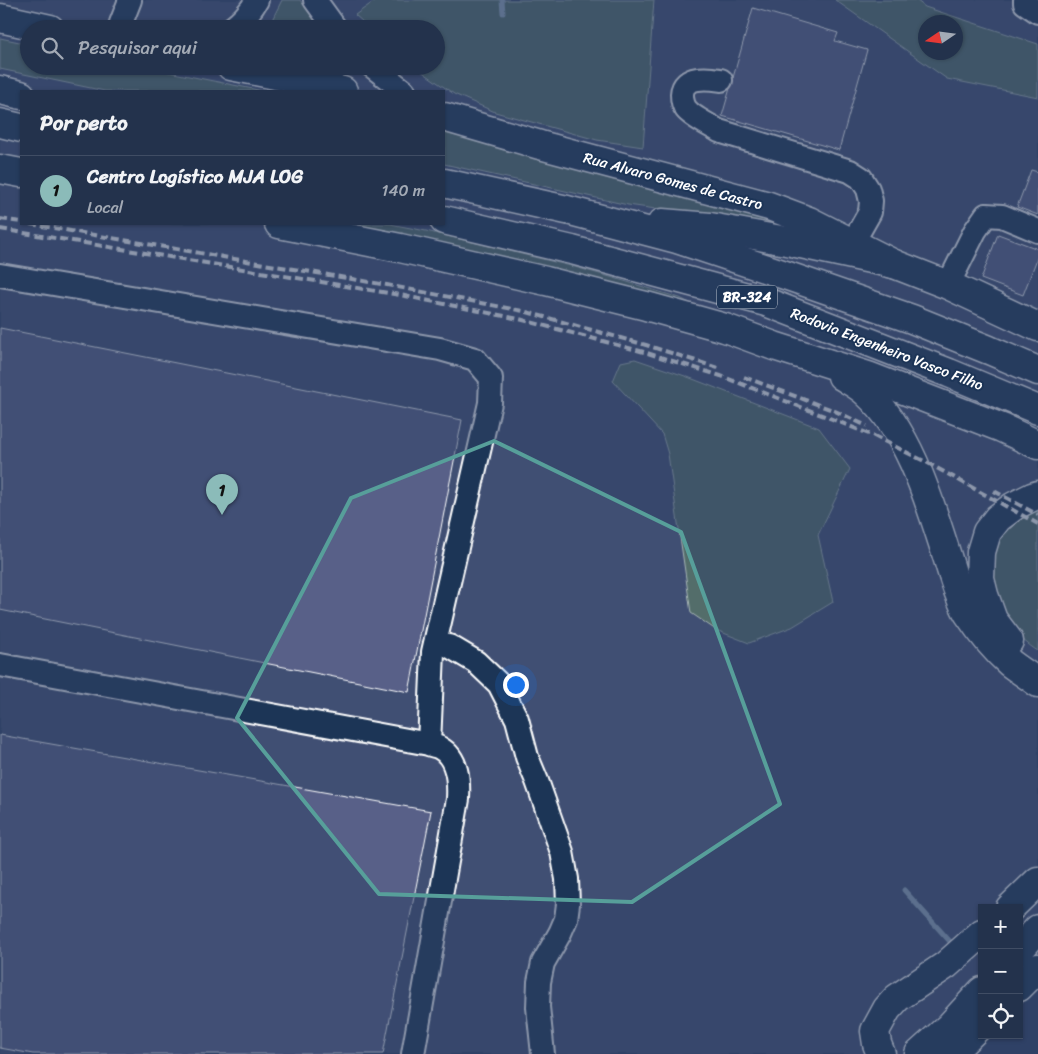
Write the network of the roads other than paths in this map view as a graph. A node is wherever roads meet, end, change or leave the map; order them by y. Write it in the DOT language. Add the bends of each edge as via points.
graph roads {
  1 [pos="130,0"];
  2 [pos="257,0"];
  3 [pos="315,0"];
  4 [pos="1025,0"];
  5 [pos="1038,12"];
  6 [pos="0,18"];
  7 [pos="121,20"];
  8 [pos="242,20"];
  9 [pos="329,20"];
  10 [pos="20,22"];
  11 [pos="275,75"];
  12 [pos="384,75"];
  13 [pos="721,80"];
  14 [pos="0,90"];
  15 [pos="339,90"];
  16 [pos="403,90"];
  17 [pos="20,95"];
  18 [pos="445,117"];
  19 [pos="0,124"];
  20 [pos="20,128"];
  21 [pos="0,169"];
  22 [pos="20,173"];
  23 [pos="445,183"];
  24 [pos="567,210"];
  25 [pos="445,220"];
  26 [pos="284,225"];
  27 [pos="1038,231"];
  28 [pos="853,242"];
  29 [pos="894,264"];
  30 [pos="0,276"];
  31 [pos="948,285"];
  32 [pos="1038,327"];
  33 [pos="774,346"];
  34 [pos="1038,371"];
  35 [pos="1038,410"];
  36 [pos="1038,445"];
  37 [pos="1038,495"];
  38 [pos="449,646"];
  39 [pos="1038,663"];
  40 [pos="0,665"];
  41 [pos="1038,683"];
  42 [pos="429,744"];
  43 [pos="1038,881"];
  44 [pos="1014,904"];
  45 [pos="1038,929"];
  46 [pos="978,937"];
  47 [pos="1020,949"];
  48 [pos="1038,968"];
  49 [pos="1023,983"];
  50 [pos="979,994"];
  51 [pos="978,1027"];
  52 [pos="542,1052"];
  53 [pos="413,1054"];
  54 [pos="882,1054"];
  55 [pos="919,1054"];
  56 [pos="950,1054"];
  1 -- 7 [label="street"];
  2 -- 8 [label="street"];
  3 -- 9 [label="street"];
  4 -- 5 [label="street"];
  6 -- 10 [label="main road"];
  11 -- 15 [label="main road"];
  12 -- 16 [label="street"];
  13 -- 28 [label="street" via="704,78 686,84 682,92 686,110 719,131 850,171 861,178 868,189 870,212"];
  14 -- 17 [label="main road"];
  18 -- 28 [label="main road, Rua Alvaro Gomes de Castro" via="769,206"];
  19 -- 20 [label="main road"];
  21 -- 22 [label="main road"];
  23 -- 24 [label="main road, BR-324"];
  24 -- 29 [label="main road" via="710,227"];
  24 -- 34 [label="main road, BR-324" via="676,239 785,275 912,319"];
  25 -- 35 [label="main road, Rodovia Engenheiro Vasco Filho / BR-324" via="572,250 766,302"];
  26 -- 33 [label="main road" via="400,248 628,301 725,328"];
  27 -- 31 [label="street" via="1002,216 986,215"];
  28 -- 29 [label="main road, Rua Alvaro Gomes de Castro"];
  29 -- 31 [label="main road"];
  30 -- 42 [label="street" via="440,348 475,359 491,378 490,404 433,652"];
  31 -- 32 [label="main road"];
  33 -- 36 [label="main road" via="868,376"];
  33 -- 41 [label="main road" via="844,377 879,405 916,468 968,612 987,640"];
  37 -- 39 [label="main road" via="1014,506 987,532 981,552 980,579 993,620 1010,642"];
  38 -- 52 [label="street" via="476,662 499,684 517,719 562,852 568,904 566,919 543,963 539,982"];
  40 -- 42 [label="street"];
  42 -- 53 [label="street" via="450,756 456,769 458,799"];
  43 -- 44 [label="main road"];
  45 -- 47 [label="main road"];
  46 -- 54 [label="main road" via="887,1009 875,1031"];
  48 -- 49 [label="main road"];
  50 -- 55 [label="main road"];
  51 -- 56 [label="main road"];
}
